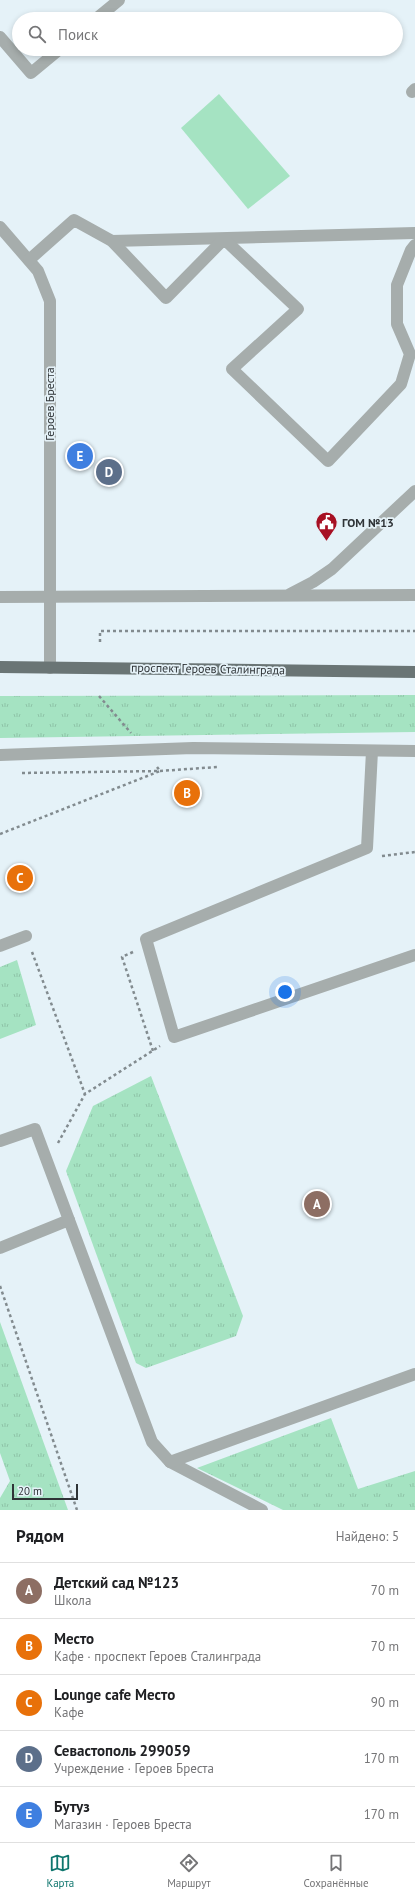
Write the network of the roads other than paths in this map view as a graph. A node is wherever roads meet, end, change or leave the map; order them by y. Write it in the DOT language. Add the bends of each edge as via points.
graph roads {
  1 [pos="119,0"];
  2 [pos="104,12"];
  3 [pos="0,37"];
  4 [pos="12,51"];
  5 [pos="16,56"];
  6 [pos="52,56"];
  7 [pos="0,227"];
  8 [pos="415,233"];
  9 [pos="224,239"];
  10 [pos="112,241"];
  11 [pos="415,245"];
  12 [pos="29,260"];
  13 [pos="415,491"];
  14 [pos="288,595"];
  15 [pos="415,595"];
  16 [pos="0,597"];
  17 [pos="50,597"];
  18 [pos="0,667"];
  19 [pos="50,668"];
  20 [pos="415,672"];
  21 [pos="372,751"];
  22 [pos="415,751"];
  23 [pos="0,755"];
  24 [pos="26,936"];
  25 [pos="0,946"];
  26 [pos="415,954"];
  27 [pos="0,1141"];
  28 [pos="69,1220"];
  29 [pos="0,1248"];
  30 [pos="415,1374"];
  31 [pos="170,1462"];
  32 [pos="262,1510"];
  1 -- 2 [label="street"];
  3 -- 4 [label="street"];
  5 -- 6 [label="street" via="31,73"];
  7 -- 12 [label="street, Героев Бреста"];
  8 -- 9 [label="street"];
  9 -- 10 [label="street"];
  9 -- 10 [label="street" via="166,298"];
  9 -- 11 [label="street" via="298,309 232,369 328,461 401,384 410,354 397,324 397,285"];
  10 -- 12 [label="street" via="74,220"];
  12 -- 17 [label="street, Героев Бреста" via="38,270 50,301"];
  13 -- 14 [label="street" via="332,569"];
  14 -- 15 [label="street"];
  14 -- 17 [label="street"];
  16 -- 17 [label="street"];
  17 -- 19 [label="street, Героев Бреста"];
  18 -- 19 [label="main road, проспект Героев Сталинграда"];
  19 -- 20 [label="main road, проспект Героев Сталинграда"];
  21 -- 22 [label="street"];
  21 -- 23 [label="street" via="193,748"];
  21 -- 26 [label="street" via="367,848 146,939 174,1037"];
  24 -- 25 [label="street"];
  27 -- 28 [label="street" via="35,1129"];
  28 -- 29 [label="street"];
  28 -- 31 [label="street" via="152,1442"];
  30 -- 31 [label="street"];
  31 -- 32 [label="street"];
}
